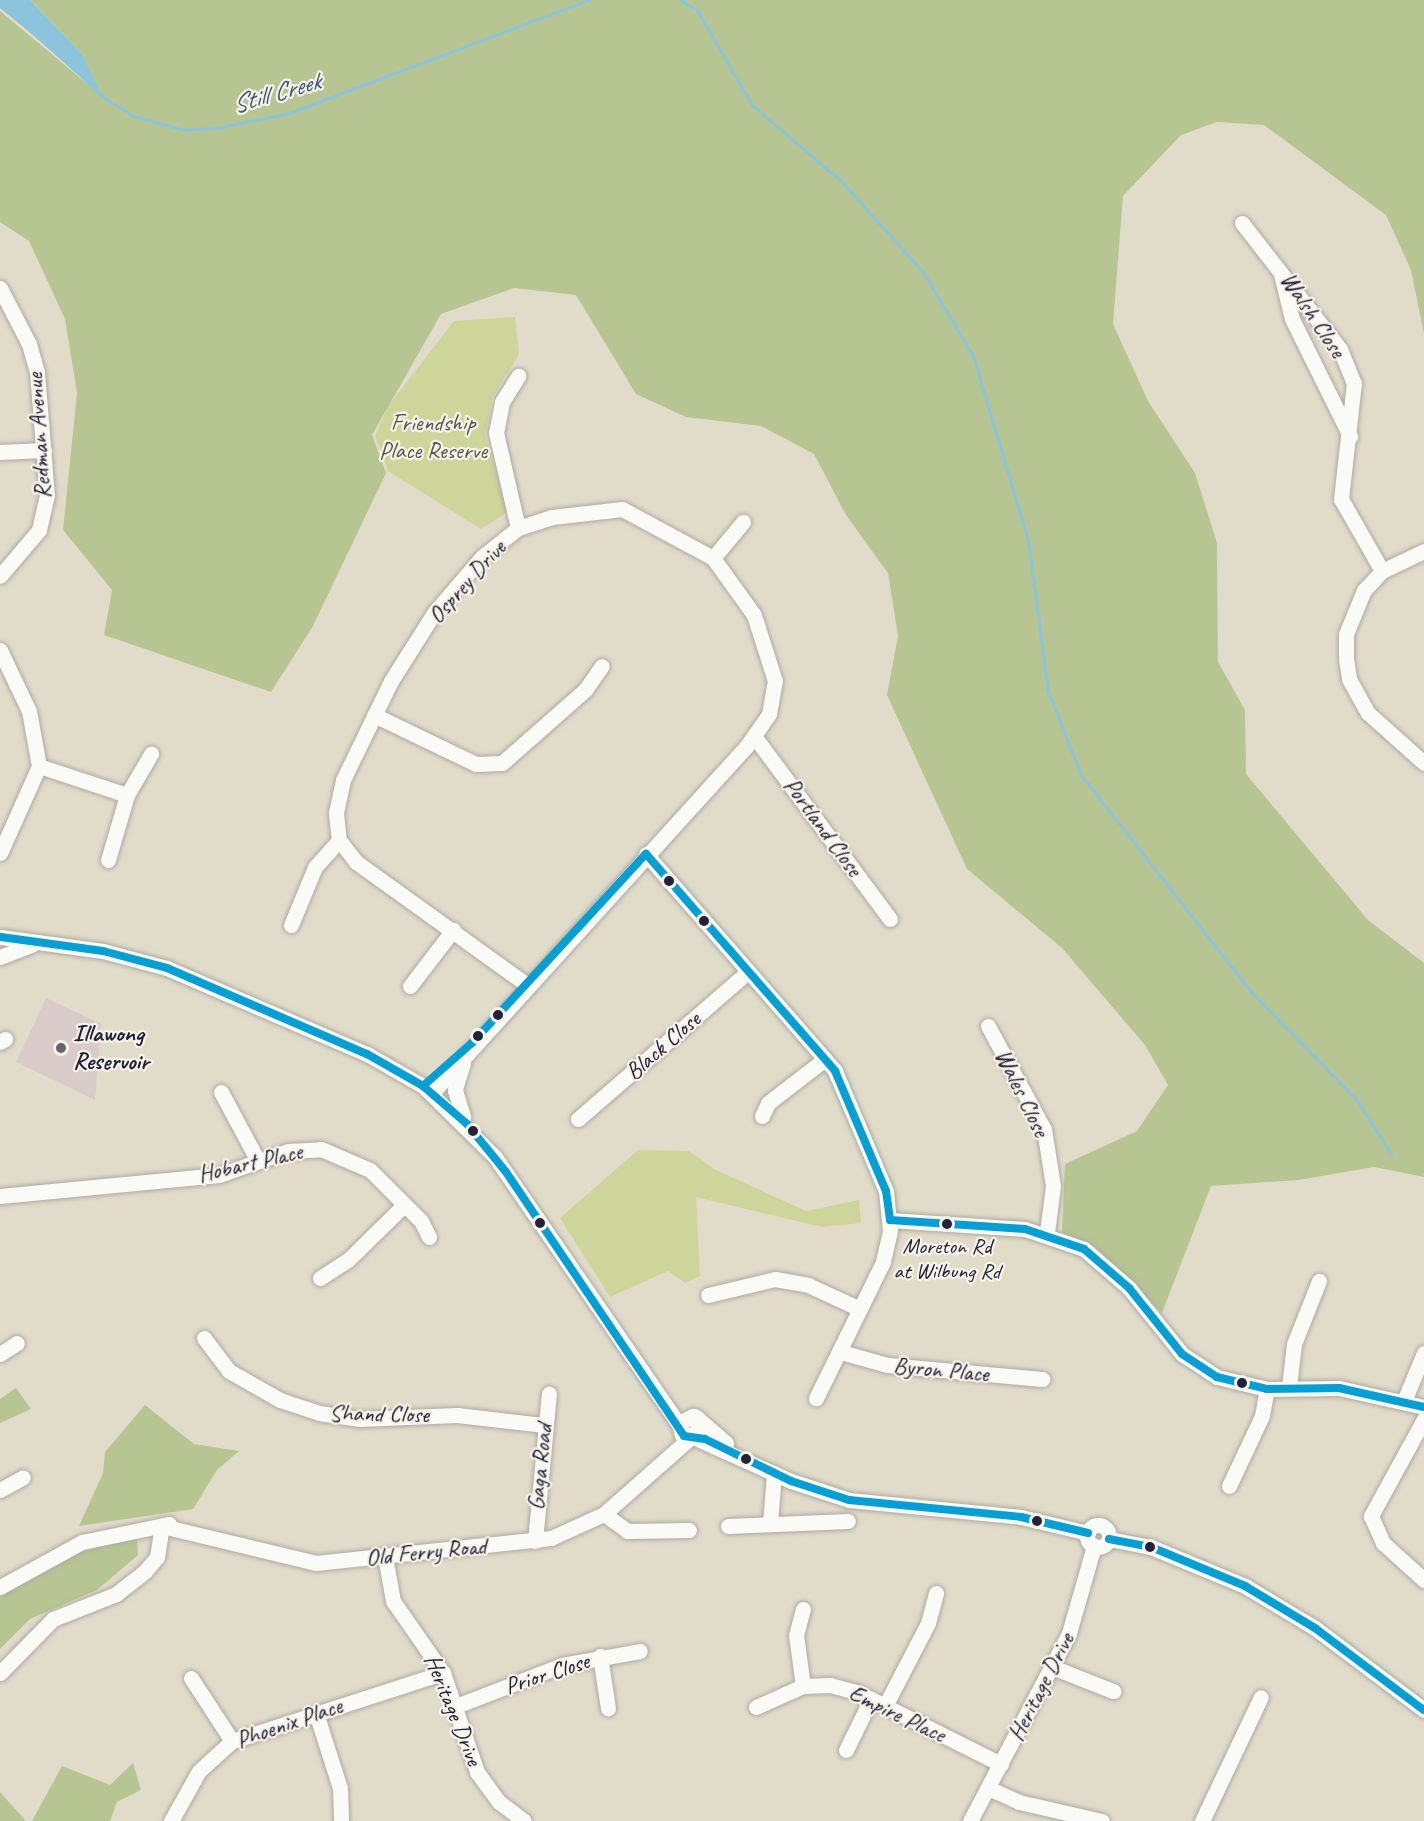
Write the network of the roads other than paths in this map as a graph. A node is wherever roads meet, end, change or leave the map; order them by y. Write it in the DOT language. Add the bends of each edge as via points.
graph roads {
  1 [pos="1242,224"];
  2 [pos="1279,265"];
  3 [pos="0,288"];
  4 [pos="518,376"];
  5 [pos="1350,436"];
  6 [pos="44,450"];
  7 [pos="0,452"];
  8 [pos="743,522"];
  9 [pos="518,528"];
  10 [pos="1424,551"];
  11 [pos="713,558"];
  12 [pos="1382,571"];
  13 [pos="0,576"];
  14 [pos="2,657"];
  15 [pos="602,666"];
  16 [pos="374,715"];
  17 [pos="754,736"];
  18 [pos="151,754"];
  19 [pos="1424,763"];
  20 [pos="39,766"];
  21 [pos="127,795"];
  22 [pos="339,840"];
  23 [pos="0,853"];
  24 [pos="646,854"];
  25 [pos="108,860"];
  26 [pos="890,919"];
  27 [pos="291,924"];
  28 [pos="453,930"];
  29 [pos="0,937"];
  30 [pos="38,944"];
  31 [pos="1,956"];
  32 [pos="748,972"];
  33 [pos="527,985"];
  34 [pos="410,986"];
  35 [pos="988,1026"];
  36 [pos="469,1050"];
  37 [pos="825,1059"];
  38 [pos="428,1089"];
  39 [pos="221,1092"];
  40 [pos="762,1116"];
  41 [pos="578,1119"];
  42 [pos="466,1123"];
  43 [pos="258,1161"];
  44 [pos="0,1196"];
  45 [pos="404,1205"];
  46 [pos="890,1220"];
  47 [pos="1047,1233"];
  48 [pos="429,1238"];
  49 [pos="320,1278"];
  50 [pos="1319,1281"];
  51 [pos="708,1295"];
  52 [pos="860,1309"];
  53 [pos="204,1338"];
  54 [pos="17,1343"];
  55 [pos="841,1352"];
  56 [pos="1424,1353"];
  57 [pos="0,1354"];
  58 [pos="1042,1379"];
  59 [pos="652,1385"];
  60 [pos="1289,1387"];
  61 [pos="1267,1389"];
  62 [pos="549,1394"];
  63 [pos="816,1398"];
  64 [pos="1404,1401"];
  65 [pos="1424,1407"];
  66 [pos="697,1418"];
  67 [pos="1424,1419"];
  68 [pos="544,1425"];
  69 [pos="679,1426"];
  70 [pos="692,1437"];
  71 [pos="744,1458"];
  72 [pos="653,1466"];
  73 [pos="774,1473"];
  74 [pos="23,1478"];
  75 [pos="1229,1486"];
  76 [pos="0,1490"];
  77 [pos="604,1514"];
  78 [pos="848,1521"];
  79 [pos="770,1523"];
  80 [pos="162,1526"];
  81 [pos="728,1526"];
  82 [pos="689,1530"];
  83 [pos="1091,1539"];
  84 [pos="535,1541"];
  85 [pos="385,1556"];
  86 [pos="1424,1580"];
  87 [pos="0,1587"];
  88 [pos="936,1593"];
  89 [pos="803,1609"];
  90 [pos="640,1651"];
  91 [pos="600,1656"];
  92 [pos="1052,1667"];
  93 [pos="0,1673"];
  94 [pos="443,1673"];
  95 [pos="191,1678"];
  96 [pos="803,1686"];
  97 [pos="1113,1690"];
  98 [pos="1261,1697"];
  99 [pos="878,1702"];
  100 [pos="456,1706"];
  101 [pos="756,1707"];
  102 [pos="608,1708"];
  103 [pos="1424,1710"];
  104 [pos="316,1713"];
  105 [pos="232,1742"];
  106 [pos="846,1750"];
  107 [pos="1001,1764"];
  108 [pos="988,1788"];
  109 [pos="503,1815"];
  110 [pos="171,1821"];
  111 [pos="342,1821"];
  112 [pos="524,1821"];
  113 [pos="970,1821"];
  114 [pos="1102,1821"];
  115 [pos="1202,1821"];
  1 -- 2 [label="street, Walsh Close"];
  2 -- 5 [label="street, Walsh Close" via="1292,319"];
  2 -- 5 [label="street, Walsh Close" via="1340,349 1354,383"];
  3 -- 6 [label="street, Redman Avenue" via="29,344 42,397"];
  4 -- 9 [label="street" via="502,402 496,433"];
  5 -- 12 [label="street, Walsh Close" via="1341,499"];
  6 -- 7 [label="street"];
  6 -- 13 [label="street, Redman Avenue" via="46,495 39,530"];
  8 -- 11 [label="street"];
  9 -- 11 [label="street, Osprey Drive" via="552,517 622,509"];
  9 -- 16 [label="street, Osprey Drive" via="482,557 434,613"];
  10 -- 12 [label="street"];
  11 -- 17 [label="street, Osprey Drive" via="754,615 768,647 775,681 769,714"];
  12 -- 19 [label="street" via="1352,614 1346,634 1349,679 1368,713"];
  14 -- 20 [label="street" via="29,711"];
  15 -- 16 [label="street" via="585,690 502,764 476,764"];
  16 -- 22 [label="street, Osprey Drive" via="343,780 336,813"];
  17 -- 24 [label="street, Osprey Drive"];
  17 -- 26 [label="street, Portland Close"];
  18 -- 21 [label="street"];
  20 -- 21 [label="street"];
  20 -- 23 [label="street"];
  21 -- 25 [label="street"];
  22 -- 27 [label="street" via="315,867"];
  22 -- 28 [label="street" via="356,862"];
  24 -- 32 [label="street"];
  24 -- 33 [label="street, Osprey Drive"];
  28 -- 33 [label="street"];
  28 -- 34 [label="street"];
  29 -- 30 [label="street"];
  29 -- 31 [label="street"];
  30 -- 31 [label="street"];
  30 -- 38 [label="street" via="112,953 175,971 367,1054"];
  32 -- 37 [label="street"];
  32 -- 41 [label="street, Black Close"];
  33 -- 36 [label="street, Osprey Drive"];
  35 -- 47 [label="street, Wales Close" via="1044,1129 1053,1186"];
  36 -- 38 [label="street, Osprey Drive"];
  36 -- 42 [label="street" via="455,1090"];
  37 -- 40 [label="street" via="768,1103"];
  37 -- 46 [label="street" via="850,1099 886,1191"];
  38 -- 42 [label="street"];
  39 -- 43 [label="street"];
  42 -- 59 [label="street" via="516,1185"];
  43 -- 44 [label="street, Hobart Place" via="219,1175"];
  43 -- 45 [label="street, Hobart Place" via="298,1149 330,1150 363,1164"];
  45 -- 48 [label="street, Hobart Place"];
  45 -- 49 [label="street" via="348,1260"];
  46 -- 47 [label="street"];
  46 -- 52 [label="street" via="883,1262"];
  47 -- 61 [label="street" via="1106,1265 1174,1346 1202,1369"];
  50 -- 60 [label="street" via="1294,1344"];
  51 -- 52 [label="street" via="775,1279 808,1285"];
  52 -- 55 [label="street"];
  53 -- 68 [label="street, Shand Close" via="229,1371 280,1400 319,1413 359,1419 457,1415"];
  54 -- 57 [label="street"];
  55 -- 58 [label="street, Byron Place" via="886,1365"];
  55 -- 63 [label="street"];
  56 -- 64 [label="street"];
  59 -- 66 [label="street"];
  59 -- 69 [label="street"];
  60 -- 61 [label="street"];
  60 -- 64 [label="street" via="1323,1386"];
  61 -- 75 [label="street" via="1262,1416"];
  62 -- 68 [label="street, Gaga Road"];
  64 -- 65 [label="street"];
  66 -- 69 [label="street" via="684,1417"];
  66 -- 70 [label="street" via="700,1431"];
  66 -- 71 [label="street"];
  67 -- 86 [label="street" via="1371,1516 1383,1543"];
  68 -- 84 [label="street, Gaga Road"];
  69 -- 70 [label="street"];
  69 -- 72 [label="street, Old Ferry Road"];
  70 -- 71 [label="street"];
  70 -- 72 [label="street, Old Ferry Road"];
  71 -- 73 [label="street"];
  72 -- 77 [label="street, Old Ferry Road"];
  73 -- 79 [label="street"];
  73 -- 83 [label="street" via="869,1504 1021,1517"];
  74 -- 76 [label="street"];
  77 -- 82 [label="street" via="627,1531"];
  77 -- 84 [label="street, Old Ferry Road" via="565,1534"];
  78 -- 79 [label="street"];
  79 -- 81 [label="street"];
  80 -- 85 [label="street, Old Ferry Road" via="198,1524 244,1543 316,1563"];
  80 -- 87 [label="street, Old Ferry Road" via="82,1542"];
  80 -- 93 [label="street" via="157,1557 137,1578 116,1594 53,1619"];
  83 -- 92 [label="street, Heritage Drive" via="1074,1619"];
  83 -- 103 [label="street" via="1109,1539 1172,1554 1245,1586 1315,1628"];
  84 -- 85 [label="street, Old Ferry Road"];
  85 -- 94 [label="street, Heritage Drive" via="393,1601"];
  88 -- 99 [label="street" via="928,1623"];
  89 -- 96 [label="street" via="796,1635"];
  90 -- 91 [label="street, Prior Close"];
  91 -- 100 [label="street, Prior Close"];
  91 -- 102 [label="street"];
  92 -- 97 [label="street"];
  92 -- 107 [label="street, Heritage Drive"];
  94 -- 100 [label="street, Heritage Drive"];
  94 -- 104 [label="street, Phoenix Place"];
  95 -- 105 [label="street"];
  96 -- 99 [label="street, Empire Place" via="830,1685"];
  96 -- 101 [label="street, Empire Place"];
  98 -- 115 [label="street"];
  99 -- 106 [label="street"];
  99 -- 107 [label="street, Empire Place"];
  100 -- 109 [label="street, Heritage Drive" via="472,1762"];
  104 -- 105 [label="street, Phoenix Place"];
  104 -- 111 [label="street" via="340,1788"];
  105 -- 110 [label="street, Phoenix Place" via="199,1771"];
  107 -- 108 [label="street, Heritage Drive"];
  108 -- 113 [label="street, Heritage Drive"];
  108 -- 114 [label="street" via="1026,1804"];
  109 -- 112 [label="street, Heritage Drive"];
}
